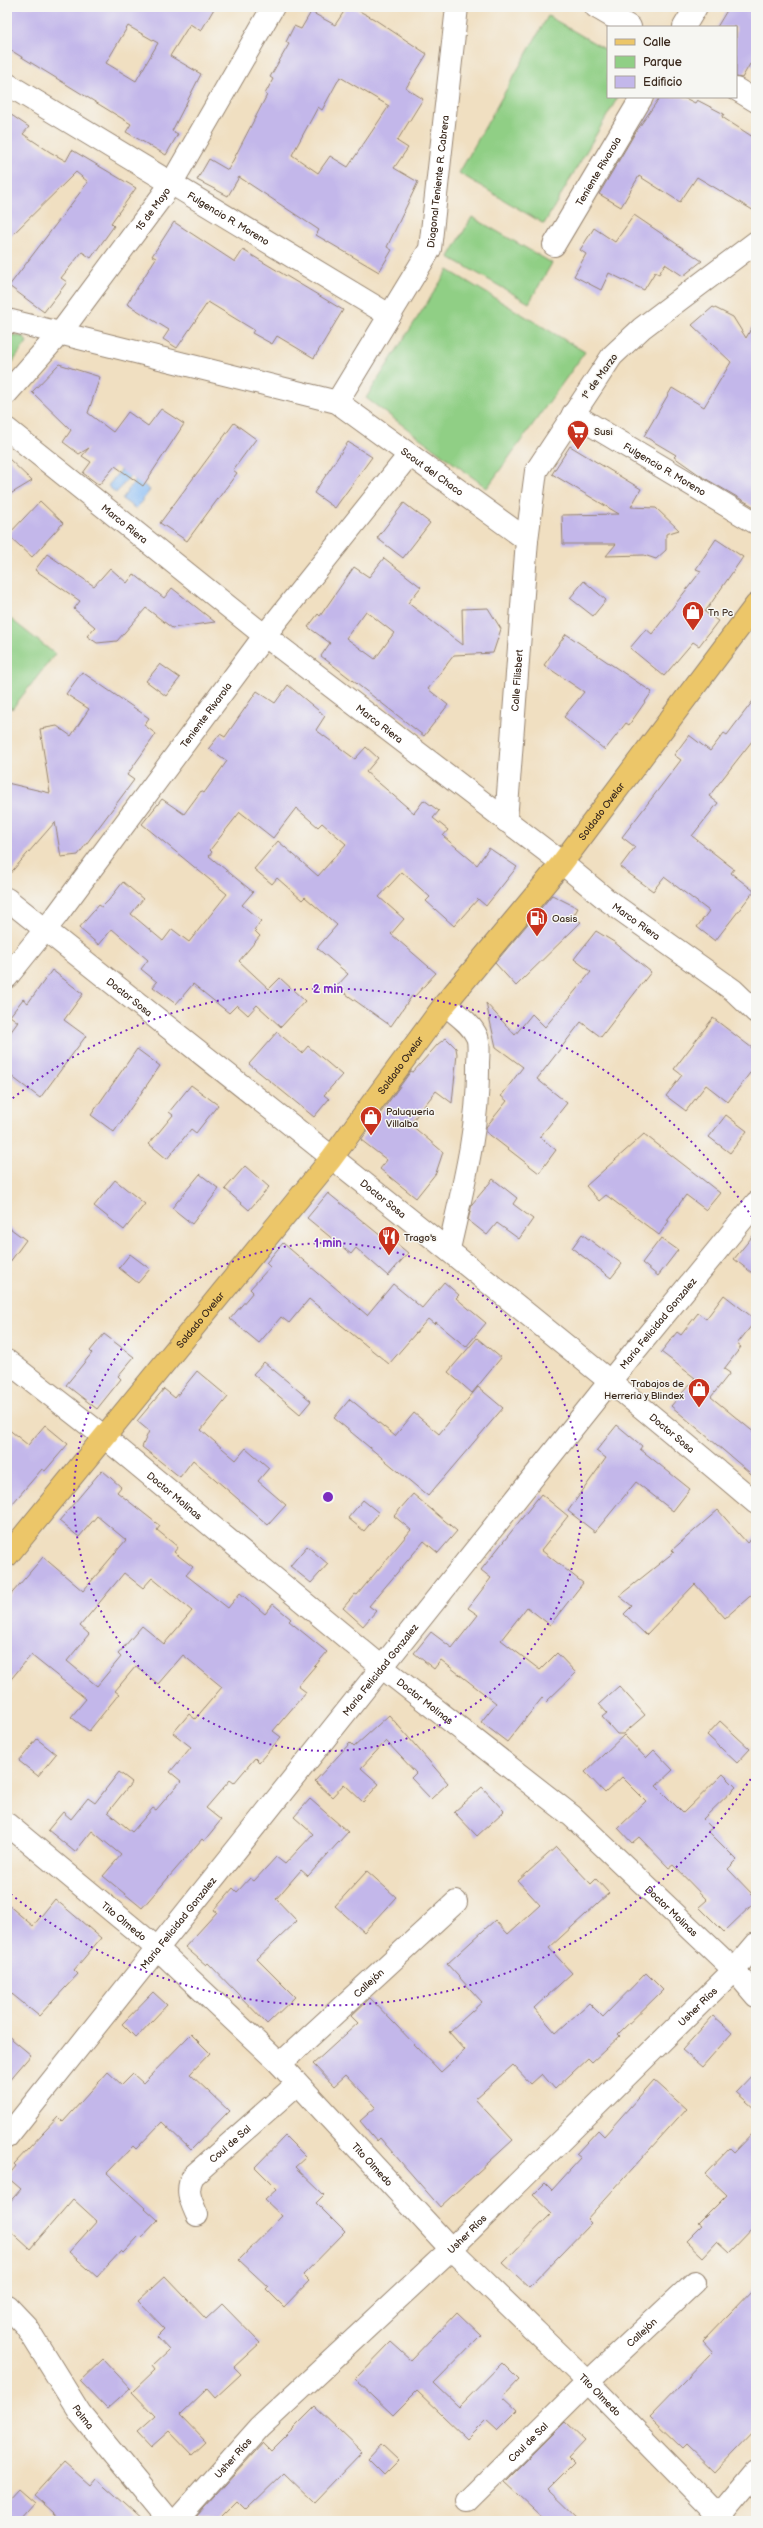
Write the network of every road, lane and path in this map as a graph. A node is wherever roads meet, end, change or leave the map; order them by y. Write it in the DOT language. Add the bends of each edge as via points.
graph roads {
  1 [pos="273,7"];
  2 [pos="457,7"];
  3 [pos="596,7"];
  4 [pos="696,7"];
  5 [pos="628,26"];
  6 [pos="685,26"];
  7 [pos="7,84"];
  8 [pos="737,90"];
  9 [pos="641,98"];
  10 [pos="756,101"];
  11 [pos="171,184"];
  12 [pos="756,242"];
  13 [pos="554,245"];
  14 [pos="389,315"];
  15 [pos="7,320"];
  16 [pos="61,332"];
  17 [pos="7,394"];
  18 [pos="338,402"];
  19 [pos="573,414"];
  20 [pos="7,429"];
  21 [pos="409,455"];
  22 [pos="756,523"];
  23 [pos="527,540"];
  24 [pos="756,605"];
  25 [pos="265,635"];
  26 [pos="506,821"];
  27 [pos="562,863"];
  28 [pos="7,899"];
  29 [pos="45,929"];
  30 [pos="7,978"];
  31 [pos="445,1004"];
  32 [pos="756,1012"];
  33 [pos="331,1159"];
  34 [pos="756,1204"];
  35 [pos="449,1249"];
  36 [pos="7,1361"];
  37 [pos="610,1380"];
  38 [pos="104,1436"];
  39 [pos="756,1503"];
  40 [pos="7,1556"];
  41 [pos="383,1668"];
  42 [pos="7,1824"];
  43 [pos="456,1902"];
  44 [pos="756,1944"];
  45 [pos="158,1949"];
  46 [pos="734,1970"];
  47 [pos="756,1996"];
  48 [pos="280,2064"];
  49 [pos="297,2084"];
  50 [pos="7,2137"];
  51 [pos="196,2215"];
  52 [pos="451,2249"];
  53 [pos="695,2282"];
  54 [pos="7,2306"];
  55 [pos="588,2382"];
  56 [pos="756,2474"];
  57 [pos="468,2501"];
  58 [pos="720,2520"];
  59 [pos="169,2521"];
  60 [pos="176,2521"];
  1 -- 11 [label="street, 15 de Mayo"];
  2 -- 14 [label="street, Diagonal Teniente R. Cabrera" via="430,249"];
  3 -- 5 [label="street"];
  4 -- 6 [label="street"];
  7 -- 11 [label="street, Fulgencio R. Moreno"];
  8 -- 10 [label="street"];
  9 -- 13 [label="street, Teniente Rivarola"];
  11 -- 14 [label="street, Fulgencio R. Moreno"];
  11 -- 16 [label="street, 15 de Mayo"];
  12 -- 19 [label="street, 1º de Marzo" via="642,328 612,356"];
  14 -- 18 [label="street, Diagonal Teniente R. Cabrera"];
  15 -- 16 [label="street"];
  16 -- 17 [label="street, 15 de Mayo"];
  16 -- 18 [label="street"];
  18 -- 21 [label="street, Scout del Chaco"];
  19 -- 22 [label="street, Fulgencio R. Moreno"];
  19 -- 23 [label="street, 1º de Marzo" via="536,472"];
  20 -- 25 [label="street, Marco Riera"];
  21 -- 23 [label="street, Scout del Chaco"];
  21 -- 25 [label="street, Teniente Rivarola"];
  23 -- 26 [label="street, Calle Filisbert"];
  24 -- 27 [label="main road, Soldado Ovelar"];
  25 -- 26 [label="street, Marco Riera"];
  25 -- 29 [label="street, Teniente Rivarola"];
  26 -- 27 [label="street, Marco Riera"];
  27 -- 31 [label="main road, Soldado Ovelar"];
  27 -- 32 [label="street, Marco Riera" via="607,900 733,990"];
  28 -- 29 [label="street, Doctor Sosa"];
  29 -- 30 [label="street, Teniente Rivarola"];
  29 -- 33 [label="street, Doctor Sosa"];
  31 -- 33 [label="main road, Soldado Ovelar"];
  31 -- 35 [label="street" via="471,1027 478,1038 479,1098 472,1149"];
  33 -- 35 [label="street, Doctor Sosa"];
  33 -- 38 [label="main road, Soldado Ovelar"];
  34 -- 37 [label="street, Maria Felicidad Gonzalez"];
  35 -- 37 [label="street, Doctor Sosa"];
  36 -- 38 [label="street, Doctor Molinas"];
  37 -- 39 [label="street, Doctor Sosa"];
  37 -- 41 [label="street, Maria Felicidad Gonzalez"];
  38 -- 40 [label="main road, Soldado Ovelar"];
  38 -- 41 [label="street, Doctor Molinas"];
  41 -- 45 [label="street, Maria Felicidad Gonzalez"];
  41 -- 46 [label="street, Doctor Molinas" via="572,1816"];
  42 -- 45 [label="street, Tito Olmedo"];
  43 -- 48 [label="street, Callejón"];
  44 -- 46 [label="street, Usher Ríos"];
  45 -- 48 [label="street, Tito Olmedo"];
  45 -- 50 [label="street, Maria Felicidad Gonzalez"];
  46 -- 47 [label="street, Doctor Molinas"];
  46 -- 52 [label="street, Usher Ríos"];
  48 -- 49 [label="street, Tito Olmedo"];
  49 -- 51 [label="street, Coul de Sal" via="193,2176 188,2195"];
  49 -- 52 [label="street, Tito Olmedo"];
  52 -- 55 [label="street, Tito Olmedo"];
  52 -- 60 [label="street, Usher Ríos" via="260,2427"];
  53 -- 55 [label="street, Callejón"];
  54 -- 59 [label="street, Palma" via="26,2326 80,2412"];
  55 -- 57 [label="street, Coul de Sal"];
  55 -- 58 [label="street, Tito Olmedo"];
  56 -- 58 [label="street"];
}
